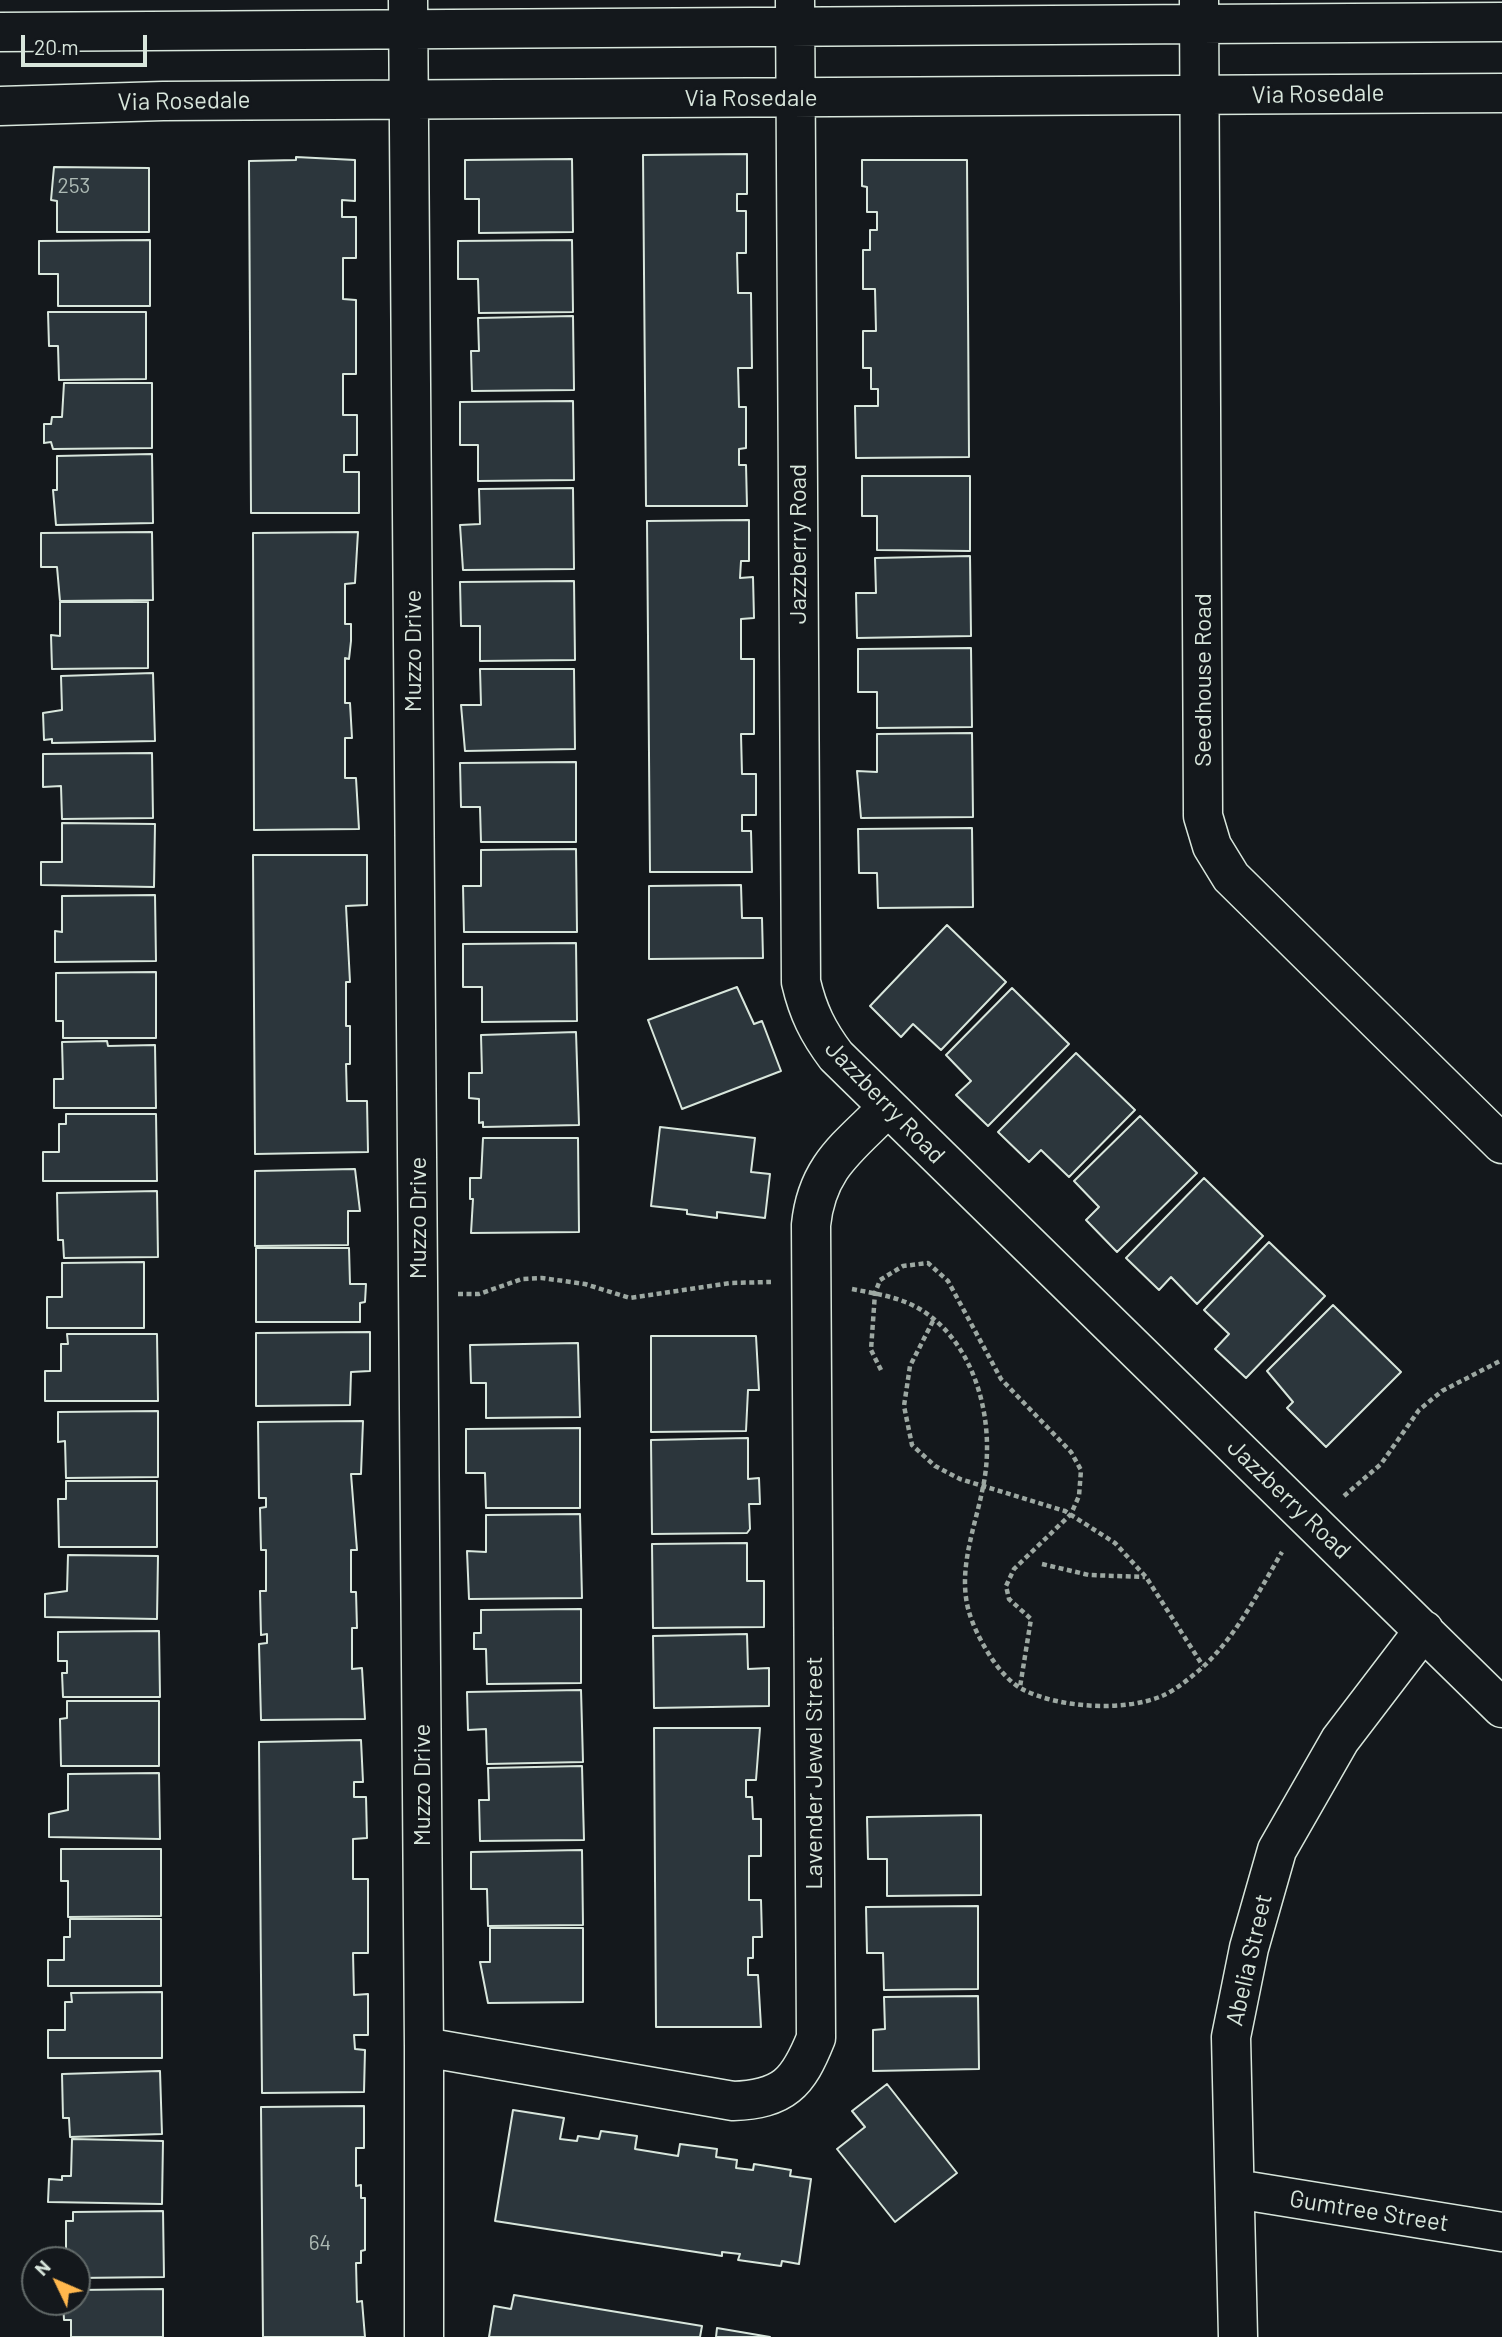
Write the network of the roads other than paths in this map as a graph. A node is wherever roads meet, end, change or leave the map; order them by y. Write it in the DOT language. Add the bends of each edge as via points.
graph roads {
  1 [pos="1199,12"];
  2 [pos="408,14"];
  3 [pos="796,14"];
  4 [pos="1502,22"];
  5 [pos="0,33"];
  6 [pos="1502,93"];
  7 [pos="1200,95"];
  8 [pos="797,99"];
  9 [pos="409,100"];
  10 [pos="0,106"];
  11 [pos="888,1107"];
  12 [pos="1502,1144"];
  13 [pos="1424,1630"];
  14 [pos="1502,1708"];
  15 [pos="424,2047"];
  16 [pos="1236,2189"];
  17 [pos="1502,2232"];
  18 [pos="424,2337"];
  19 [pos="1238,2337"];
  1 -- 3 [label="street"];
  1 -- 4 [label="street"];
  1 -- 7 [label="street, Seedhouse Road"];
  2 -- 3 [label="street"];
  2 -- 5 [label="street" via="161,34"];
  2 -- 9 [label="street, Muzzo Drive"];
  3 -- 8 [label="street, Jazzberry Road"];
  6 -- 7 [label="street, Via Rosedale"];
  7 -- 8 [label="street, Via Rosedale"];
  7 -- 12 [label="street, Seedhouse Road" via="1203,816 1212,846 1231,877"];
  8 -- 9 [label="street, Via Rosedale"];
  8 -- 11 [label="street, Jazzberry Road" via="801,982 817,1031"];
  9 -- 10 [label="street, Via Rosedale"];
  9 -- 15 [label="street, Muzzo Drive"];
  11 -- 13 [label="street, Jazzberry Road"];
  11 -- 15 [label="street, Lavender Jewel Street" via="822,1177 793,1281 816,2038 804,2068 786,2089 758,2100 733,2101"];
  13 -- 14 [label="street, Jazzberry Road"];
  13 -- 16 [label="street, Abelia Street" via="1340,1740 1277,1850 1231,2037"];
  15 -- 18 [label="street, Muzzo Drive"];
  16 -- 17 [label="street, Gumtree Street"];
  16 -- 19 [label="street, Abelia Street"];
}
